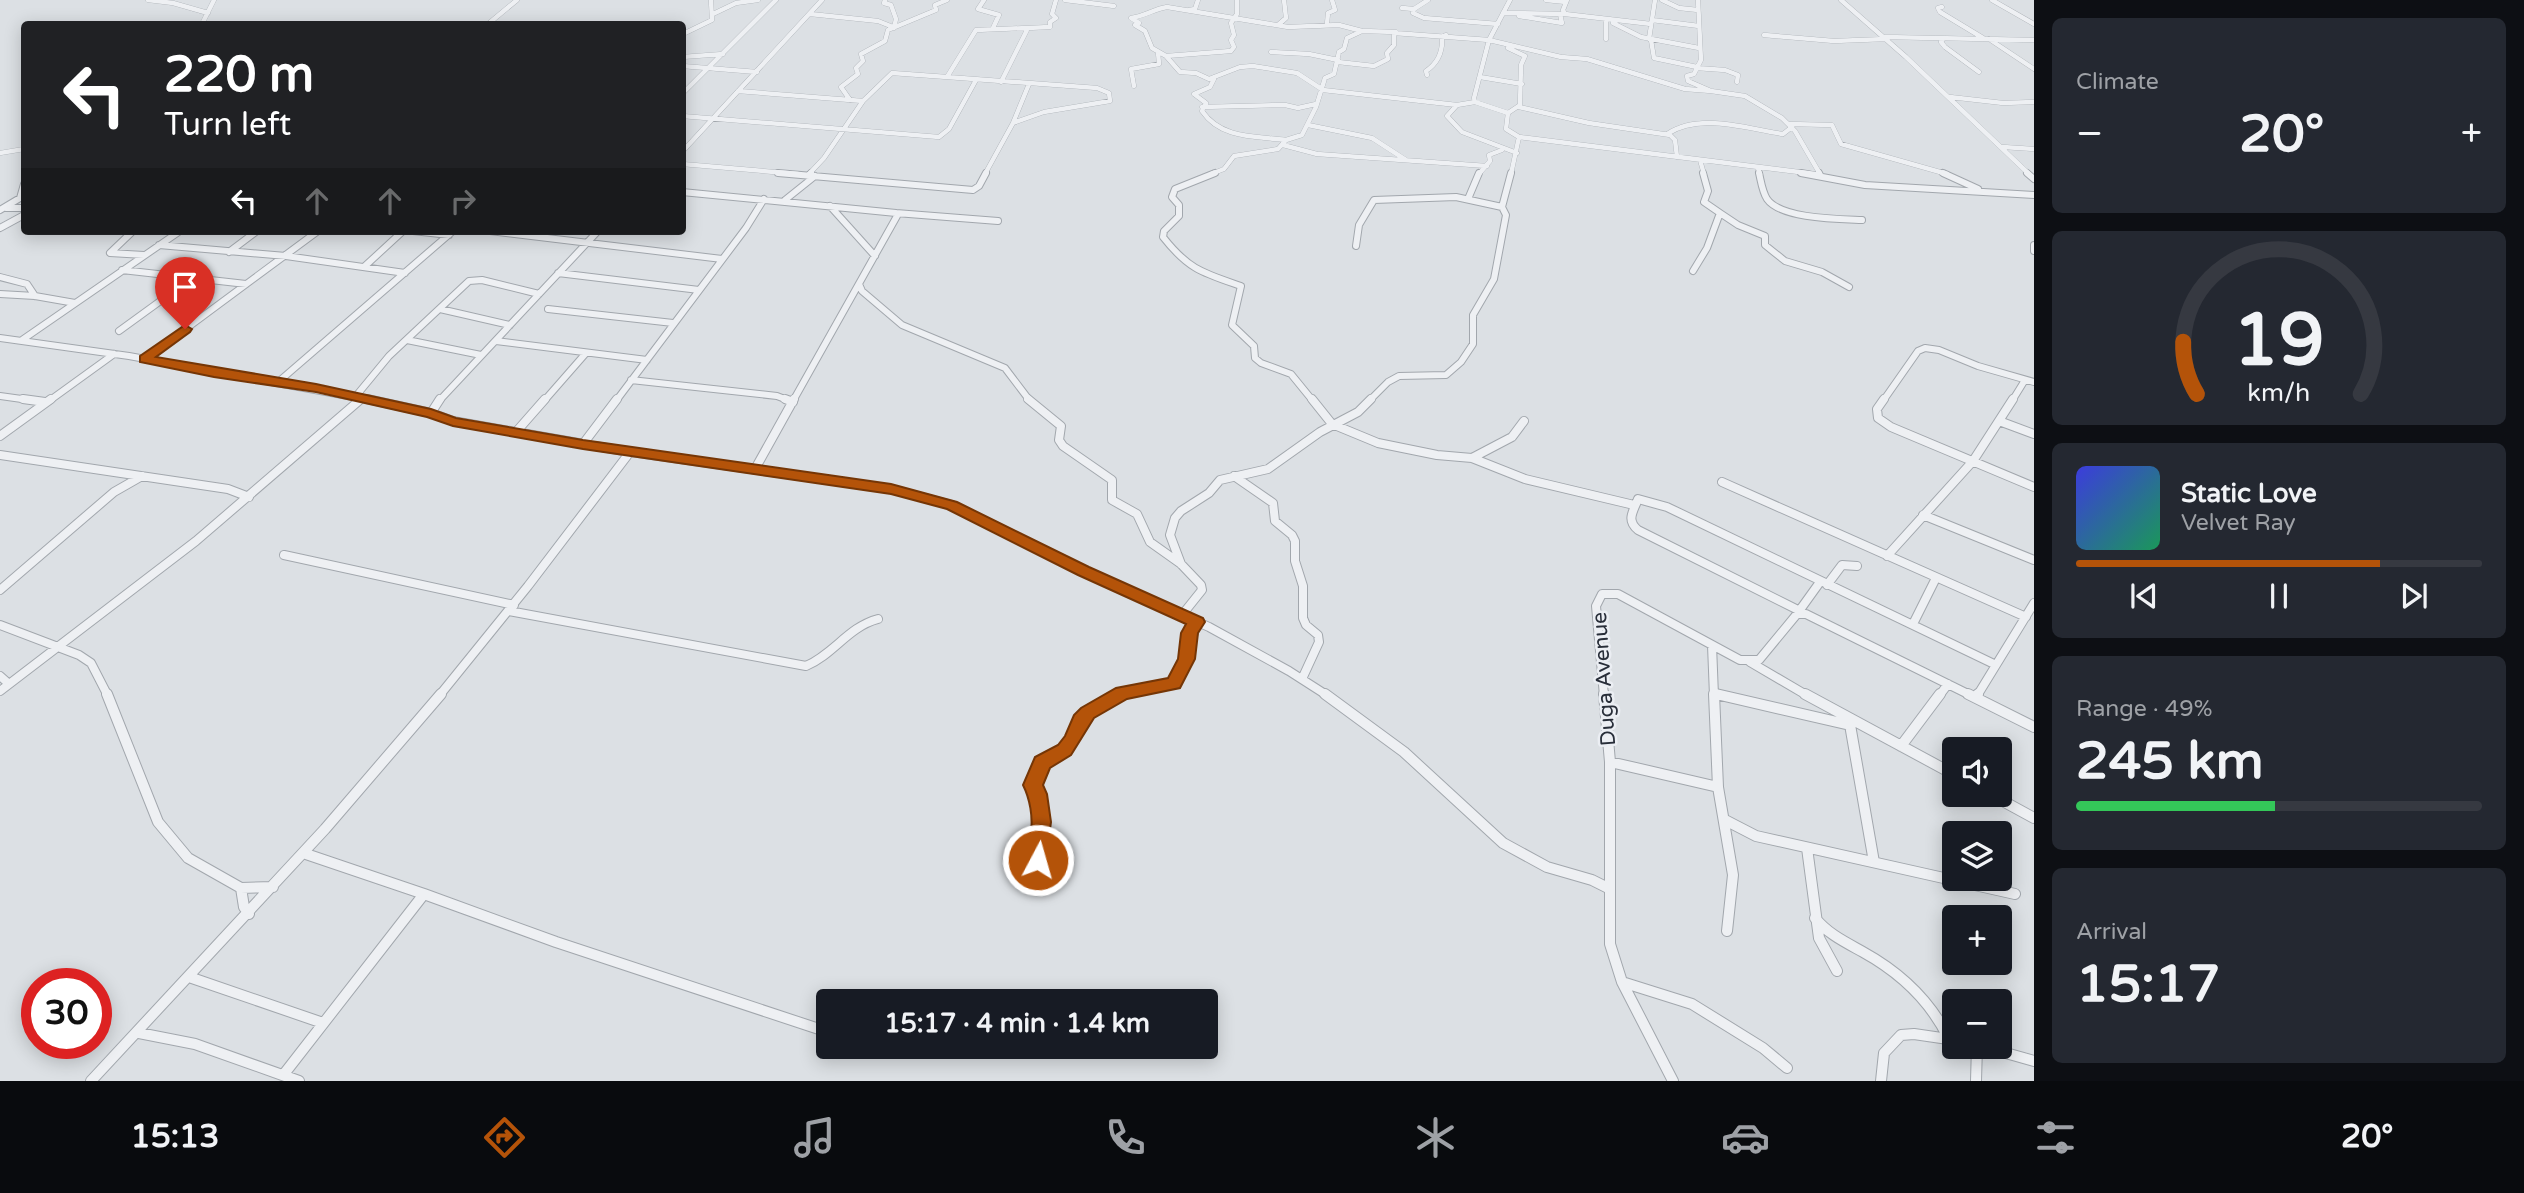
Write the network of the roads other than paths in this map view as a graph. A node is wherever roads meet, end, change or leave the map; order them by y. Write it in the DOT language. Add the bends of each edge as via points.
graph roads {
  1 [pos="148,0"];
  2 [pos="214,0"];
  3 [pos="517,0"];
  4 [pos="711,0"];
  5 [pos="758,0"];
  6 [pos="776,0"];
  7 [pos="822,0"];
  8 [pos="885,0"];
  9 [pos="947,0"];
  10 [pos="984,0"];
  11 [pos="1056,0"];
  12 [pos="1065,0"];
  13 [pos="1198,0"];
  14 [pos="1237,0"];
  15 [pos="1284,0"];
  16 [pos="1332,0"];
  17 [pos="1428,0"];
  18 [pos="1510,0"];
  19 [pos="1546,0"];
  20 [pos="1655,0"];
  21 [pos="1661,0"];
  22 [pos="1698,0"];
  23 [pos="1992,0"];
  24 [pos="1566,1"];
  25 [pos="1853,1"];
  26 [pos="1842,4"];
  27 [pos="1114,6"];
  28 [pos="816,7"];
  29 [pos="1942,7"];
  30 [pos="1402,8"];
  31 [pos="1414,9"];
  32 [pos="1189,10"];
  33 [pos="1699,10"];
  34 [pos="208,13"];
  35 [pos="713,13"];
  36 [pos="810,13"];
  37 [pos="825,13"];
  38 [pos="1503,13"];
  39 [pos="1513,14"];
  40 [pos="1562,14"];
  41 [pos="1233,19"];
  42 [pos="1606,20"];
  43 [pos="204,21"];
  44 [pos="492,21"];
  45 [pos="1652,22"];
  46 [pos="1327,24"];
  47 [pos="1498,24"];
  48 [pos="2034,24"];
  49 [pos="1278,25"];
  50 [pos="1699,26"];
  51 [pos="893,28"];
  52 [pos="993,28"];
  53 [pos="1027,30"];
  54 [pos="1362,31"];
  55 [pos="1396,32"];
  56 [pos="686,33"];
  57 [pos="1446,35"];
  58 [pos="1764,35"];
  59 [pos="1885,38"];
  60 [pos="1606,39"];
  61 [pos="1943,39"];
  62 [pos="1489,40"];
  63 [pos="1650,40"];
  64 [pos="1987,40"];
  65 [pos="2034,40"];
  66 [pos="1503,44"];
  67 [pos="1699,48"];
  68 [pos="1158,52"];
  69 [pos="1271,52"];
  70 [pos="723,54"];
  71 [pos="1166,56"];
  72 [pos="686,57"];
  73 [pos="1338,61"];
  74 [pos="686,66"];
  75 [pos="1697,67"];
  76 [pos="710,68"];
  77 [pos="2034,69"];
  78 [pos="757,72"];
  79 [pos="1979,72"];
  80 [pos="1297,73"];
  81 [pos="1310,74"];
  82 [pos="1427,75"];
  83 [pos="1319,76"];
  84 [pos="947,77"];
  85 [pos="1328,77"];
  86 [pos="1480,77"];
  87 [pos="1214,79"];
  88 [pos="976,80"];
  89 [pos="1001,82"];
  90 [pos="1737,82"];
  91 [pos="1030,84"];
  92 [pos="1522,84"];
  93 [pos="1134,86"];
  94 [pos="686,90"];
  95 [pos="1323,90"];
  96 [pos="1711,91"];
  97 [pos="738,92"];
  98 [pos="1948,97"];
  99 [pos="850,100"];
  100 [pos="863,101"];
  101 [pos="1475,102"];
  102 [pos="2034,102"];
  103 [pos="1317,104"];
  104 [pos="1457,105"];
  105 [pos="1202,107"];
  106 [pos="1519,107"];
  107 [pos="1508,113"];
  108 [pos="686,116"];
  109 [pos="714,118"];
  110 [pos="1013,123"];
  111 [pos="1308,125"];
  112 [pos="1791,126"];
  113 [pos="844,130"];
  114 [pos="1667,134"];
  115 [pos="1519,136"];
  116 [pos="1285,143"];
  117 [pos="2003,147"];
  118 [pos="686,148"];
  119 [pos="1505,149"];
  120 [pos="2034,149"];
  121 [pos="21,150"];
  122 [pos="0,153"];
  123 [pos="1517,153"];
  124 [pos="1677,157"];
  125 [pos="1406,160"];
  126 [pos="1700,160"];
  127 [pos="686,164"];
  128 [pos="1487,166"];
  129 [pos="1758,167"];
  130 [pos="1820,175"];
  131 [pos="812,176"];
  132 [pos="2034,179"];
  133 [pos="686,192"];
  134 [pos="1991,193"];
  135 [pos="21,194"];
  136 [pos="2034,195"];
  137 [pos="764,199"];
  138 [pos="1468,199"];
  139 [pos="779,201"];
  140 [pos="830,206"];
  141 [pos="1502,207"];
  142 [pos="21,208"];
  143 [pos="1,209"];
  144 [pos="1720,213"];
  145 [pos="896,214"];
  146 [pos="21,217"];
  147 [pos="1862,220"];
  148 [pos="998,221"];
  149 [pos="0,228"];
  150 [pos="130,235"];
  151 [pos="174,235"];
  152 [pos="252,235"];
  153 [pos="313,235"];
  154 [pos="399,235"];
  155 [pos="449,235"];
  156 [pos="525,235"];
  157 [pos="594,235"];
  158 [pos="587,242"];
  159 [pos="159,245"];
  160 [pos="2034,245"];
  161 [pos="1356,246"];
  162 [pos="2034,251"];
  163 [pos="229,252"];
  164 [pos="144,255"];
  165 [pos="286,256"];
  166 [pos="875,256"];
  167 [pos="722,259"];
  168 [pos="365,266"];
  169 [pos="122,270"];
  170 [pos="1693,271"];
  171 [pos="405,273"];
  172 [pos="558,273"];
  173 [pos="0,277"];
  174 [pos="192,278"];
  175 [pos="246,284"];
  176 [pos="859,284"];
  177 [pos="1849,287"];
  178 [pos="699,290"];
  179 [pos="0,294"];
  180 [pos="539,294"];
  181 [pos="35,296"];
  182 [pos="75,303"];
  183 [pos="440,309"];
  184 [pos="548,309"];
  185 [pos="673,323"];
  186 [pos="510,325"];
  187 [pos="119,331"];
  188 [pos="0,338"];
  189 [pos="22,340"];
  190 [pos="407,340"];
  191 [pos="496,341"];
  192 [pos="586,353"];
  193 [pos="114,354"];
  194 [pos="481,355"];
  195 [pos="145,359"];
  196 [pos="647,360"];
  197 [pos="631,380"];
  198 [pos="2025,380"];
  199 [pos="2034,382"];
  200 [pos="278,383"];
  201 [pos="0,396"];
  202 [pos="359,397"];
  203 [pos="45,402"];
  204 [pos="793,402"];
  205 [pos="431,414"];
  206 [pos="1524,421"];
  207 [pos="1998,421"];
  208 [pos="1332,424"];
  209 [pos="516,432"];
  210 [pos="2034,435"];
  211 [pos="0,436"];
  212 [pos="583,444"];
  213 [pos="624,451"];
  214 [pos="0,455"];
  215 [pos="1472,458"];
  216 [pos="1973,461"];
  217 [pos="755,468"];
  218 [pos="143,475"];
  219 [pos="1234,477"];
  220 [pos="1721,482"];
  221 [pos="2034,487"];
  222 [pos="249,497"];
  223 [pos="1634,505"];
  224 [pos="1923,515"];
  225 [pos="284,555"];
  226 [pos="1887,556"];
  227 [pos="2034,560"];
  228 [pos="1181,564"];
  229 [pos="1857,566"];
  230 [pos="1937,578"];
  231 [pos="1823,583"];
  232 [pos="0,590"];
  233 [pos="2034,603"];
  234 [pos="511,608"];
  235 [pos="1798,612"];
  236 [pos="1182,615"];
  237 [pos="2026,617"];
  238 [pos="878,619"];
  239 [pos="1197,622"];
  240 [pos="1913,624"];
  241 [pos="0,625"];
  242 [pos="1712,645"];
  243 [pos="60,648"];
  244 [pos="1750,662"];
  245 [pos="1994,664"];
  246 [pos="0,676"];
  247 [pos="1302,679"];
  248 [pos="9,684"];
  249 [pos="1948,684"];
  250 [pos="0,691"];
  251 [pos="1714,694"];
  252 [pos="1976,698"];
  253 [pos="1849,722"];
  254 [pos="2034,727"];
  255 [pos="1901,746"];
  256 [pos="1610,762"];
  257 [pos="1942,768"];
  258 [pos="1718,787"];
  259 [pos="2012,806"];
  260 [pos="2034,818"];
  261 [pos="1725,820"];
  262 [pos="1807,848"];
  263 [pos="303,853"];
  264 [pos="1038,860"];
  265 [pos="1874,862"];
  266 [pos="273,887"];
  267 [pos="241,888"];
  268 [pos="1610,889"];
  269 [pos="425,894"];
  270 [pos="2015,894"];
  271 [pos="249,914"];
  272 [pos="1815,918"];
  273 [pos="1727,931"];
  274 [pos="1837,971"];
  275 [pos="188,977"];
  276 [pos="1622,982"];
  277 [pos="323,1023"];
  278 [pos="1942,1023"];
  279 [pos="816,1028"];
  280 [pos="139,1033"];
  281 [pos="1942,1038"];
  282 [pos="2012,1055"];
  283 [pos="1978,1059"];
  284 [pos="2034,1061"];
  285 [pos="1787,1068"];
  286 [pos="284,1074"];
  287 [pos="91,1081"];
  288 [pos="299,1081"];
  289 [pos="1673,1081"];
  290 [pos="1881,1081"];
  291 [pos="1976,1081"];
  1 -- 34 [label="street"];
  2 -- 34 [label="street"];
  3 -- 44 [label="street"];
  4 -- 35 [label="street"];
  5 -- 35 [label="street"];
  6 -- 70 [label="street"];
  7 -- 28 [label="street"];
  8 -- 51 [label="street" via="896,19"];
  9 -- 51 [label="street" via="934,11"];
  10 -- 52 [label="street" via="978,9 999,15"];
  11 -- 53 [label="street" via="1052,14 1056,19 1050,27"];
  12 -- 27 [label="street"];
  13 -- 32 [label="street" via="1195,9"];
  14 -- 41 [label="street"];
  15 -- 49 [label="street" via="1286,18"];
  16 -- 46 [label="street" via="1335,10 1328,13"];
  17 -- 31 [label="street"];
  18 -- 38 [label="street"];
  19 -- 24 [label="street"];
  20 -- 45 [label="street"];
  21 -- 33 [label="street"];
  22 -- 33 [label="street"];
  23 -- 48 [label="street"];
  24 -- 40 [label="street"];
  25 -- 26 [label="street"];
  26 -- 59 [label="street"];
  28 -- 36 [label="street"];
  28 -- 37 [label="street"];
  29 -- 64 [label="street" via="1940,12"];
  30 -- 31 [label="street"];
  31 -- 47 [label="street" via="1413,13 1424,18"];
  32 -- 41 [label="street"];
  32 -- 68 [label="street" via="1161,8 1131,18"];
  33 -- 50 [label="street"];
  34 -- 43 [label="street"];
  35 -- 56 [label="street" via="710,23"];
  36 -- 37 [label="street"];
  36 -- 78 [label="street"];
  37 -- 51 [label="street" via="878,21"];
  38 -- 39 [label="street"];
  38 -- 47 [label="street"];
  39 -- 40 [label="street"];
  39 -- 40 [label="street" via="1562,23"];
  40 -- 42 [label="street"];
  41 -- 49 [label="street"];
  41 -- 71 [label="street" via="1231,51"];
  42 -- 45 [label="street"];
  42 -- 60 [label="street"];
  42 -- 63 [label="street"];
  45 -- 50 [label="street"];
  45 -- 63 [label="street"];
  46 -- 49 [label="street"];
  46 -- 54 [label="street"];
  47 -- 62 [label="street"];
  50 -- 67 [label="street"];
  51 -- 99 [label="street" via="885,33 885,41 861,54 858,74 842,86"];
  52 -- 53 [label="street"];
  52 -- 84 [label="street" via="976,30"];
  53 -- 89 [label="street"];
  54 -- 55 [label="street"];
  54 -- 73 [label="street" via="1346,38"];
  55 -- 57 [label="street"];
  55 -- 73 [label="street" via="1384,62 1368,66"];
  57 -- 62 [label="street"];
  57 -- 82 [label="street" via="1441,37 1443,48"];
  58 -- 59 [label="street" via="1835,41"];
  59 -- 61 [label="street"];
  59 -- 98 [label="street"];
  61 -- 64 [label="street"];
  61 -- 79 [label="street" via="1945,47"];
  62 -- 66 [label="street"];
  62 -- 86 [label="street"];
  63 -- 67 [label="street"];
  63 -- 75 [label="street" via="1654,58"];
  64 -- 65 [label="street"];
  64 -- 77 [label="street"];
  66 -- 92 [label="street" via="1525,56"];
  66 -- 96 [label="street" via="1587,59 1685,89"];
  67 -- 75 [label="street"];
  68 -- 71 [label="street"];
  68 -- 93 [label="street" via="1159,64 1131,69"];
  69 -- 73 [label="street"];
  70 -- 72 [label="street"];
  70 -- 76 [label="street"];
  71 -- 87 [label="street" via="1180,72"];
  73 -- 85 [label="street"];
  74 -- 76 [label="street"];
  75 -- 90 [label="street" via="1733,72 1738,75"];
  75 -- 96 [label="street" via="1687,76 1688,81"];
  76 -- 78 [label="street"];
  76 -- 94 [label="street"];
  78 -- 97 [label="street"];
  80 -- 81 [label="street"];
  80 -- 87 [label="street" via="1244,66"];
  80 -- 95 [label="street"];
  83 -- 85 [label="street"];
  84 -- 88 [label="street"];
  84 -- 100 [label="street" via="892,73"];
  85 -- 95 [label="street"];
  86 -- 92 [label="street"];
  86 -- 101 [label="street"];
  87 -- 105 [label="street" via="1210,87 1194,94 1206,103"];
  88 -- 89 [label="street"];
  88 -- 113 [label="street" via="942,136"];
  89 -- 91 [label="street"];
  91 -- 110 [label="street"];
  91 -- 110 [label="street" via="1104,89 1111,98 1107,103 1044,112"];
  92 -- 106 [label="street"];
  95 -- 103 [label="street"];
  95 -- 104 [label="street"];
  96 -- 112 [label="street" via="1754,100"];
  97 -- 99 [label="street"];
  97 -- 109 [label="street"];
  98 -- 102 [label="street"];
  98 -- 117 [label="street"];
  99 -- 100 [label="street"];
  100 -- 113 [label="street"];
  101 -- 104 [label="street"];
  101 -- 107 [label="street"];
  103 -- 105 [label="street" via="1298,108"];
  103 -- 111 [label="street"];
  104 -- 119 [label="street" via="1447,116 1462,132"];
  105 -- 116 [label="street" via="1203,116 1220,130"];
  106 -- 107 [label="street"];
  106 -- 114 [label="street"];
  107 -- 115 [label="street" via="1506,128"];
  108 -- 109 [label="street"];
  109 -- 113 [label="street"];
  109 -- 118 [label="street"];
  110 -- 131 [label="street" via="973,190"];
  111 -- 116 [label="street" via="1302,135"];
  111 -- 125 [label="street" via="1372,137"];
  112 -- 114 [label="street" via="1783,134 1720,124 1680,125"];
  112 -- 130 [label="street"];
  112 -- 134 [label="street" via="1832,125 1841,144 1938,170"];
  113 -- 131 [label="street"];
  114 -- 124 [label="street" via="1675,140"];
  115 -- 123 [label="street"];
  115 -- 124 [label="street"];
  116 -- 125 [label="street" via="1317,154"];
  116 -- 208 [label="street" via="1271,151 1234,156 1224,169 1175,190 1172,197 1179,205 1179,216 1163,237 1181,260 1241,286 1232,325 1255,346 1255,358 1291,374"];
  117 -- 120 [label="street"];
  117 -- 132 [label="street"];
  119 -- 123 [label="street"];
  119 -- 128 [label="street" via="1492,152"];
  121 -- 122 [label="street"];
  123 -- 141 [label="street"];
  124 -- 126 [label="street"];
  125 -- 128 [label="street"];
  126 -- 129 [label="street"];
  126 -- 144 [label="street" via="1707,191 1704,202"];
  127 -- 131 [label="street"];
  128 -- 138 [label="street" via="1480,171"];
  129 -- 130 [label="street"];
  129 -- 147 [label="street" via="1765,195 1774,206"];
  130 -- 134 [label="street" via="1865,185"];
  131 -- 139 [label="street" via="791,198"];
  133 -- 137 [label="street"];
  134 -- 136 [label="street"];
  135 -- 143 [label="street"];
  137 -- 139 [label="street"];
  137 -- 167 [label="street"];
  138 -- 141 [label="street"];
  138 -- 161 [label="street" via="1374,200 1359,225"];
  139 -- 140 [label="street"];
  140 -- 145 [label="street"];
  140 -- 166 [label="street"];
  141 -- 208 [label="street" via="1506,215 1494,279 1473,314 1473,344 1461,362 1446,375 1399,376 1358,412"];
  142 -- 143 [label="street"];
  144 -- 170 [label="street"];
  144 -- 177 [label="street" via="1761,233 1765,245 1785,261 1822,272"];
  145 -- 148 [label="street"];
  145 -- 166 [label="street"];
  146 -- 149 [label="street"];
  150 -- 164 [label="street" via="110,253"];
  151 -- 159 [label="street"];
  152 -- 163 [label="street"];
  153 -- 165 [label="street"];
  154 -- 168 [label="street"];
  155 -- 171 [label="street"];
  156 -- 158 [label="street"];
  157 -- 158 [label="street"];
  158 -- 167 [label="street"];
  158 -- 172 [label="street"];
  159 -- 163 [label="street"];
  159 -- 164 [label="street"];
  160 -- 162 [label="street"];
  163 -- 165 [label="street"];
  164 -- 169 [label="street"];
  165 -- 168 [label="street"];
  165 -- 175 [label="street"];
  166 -- 176 [label="street"];
  167 -- 178 [label="street"];
  168 -- 171 [label="street"];
  169 -- 174 [label="street"];
  169 -- 182 [label="street"];
  171 -- 200 [label="street"];
  172 -- 178 [label="street"];
  172 -- 180 [label="street"];
  173 -- 181 [label="street" via="27,284"];
  174 -- 175 [label="street"];
  174 -- 187 [label="street"];
  175 -- 195 [label="street"];
  176 -- 204 [label="street"];
  176 -- 228 [label="street" via="902,325 1005,368 1028,399 1061,426 1063,446 1112,480 1112,500 1137,514 1150,542"];
  178 -- 185 [label="street"];
  179 -- 181 [label="street"];
  180 -- 183 [label="street" via="475,280"];
  180 -- 186 [label="street"];
  181 -- 182 [label="street"];
  182 -- 189 [label="street"];
  183 -- 186 [label="street"];
  183 -- 190 [label="street"];
  184 -- 185 [label="street"];
  185 -- 196 [label="street"];
  186 -- 191 [label="street"];
  188 -- 189 [label="street"];
  189 -- 193 [label="street"];
  190 -- 194 [label="street"];
  190 -- 202 [label="street" via="367,380"];
  191 -- 192 [label="street"];
  191 -- 194 [label="street"];
  192 -- 196 [label="street"];
  192 -- 209 [label="street"];
  193 -- 195 [label="street"];
  193 -- 203 [label="street"];
  194 -- 205 [label="street"];
  195 -- 200 [label="street"];
  196 -- 197 [label="street"];
  197 -- 204 [label="street" via="777,396"];
  197 -- 212 [label="street"];
  198 -- 199 [label="street"];
  198 -- 207 [label="street"];
  198 -- 216 [label="street" via="1925,348 1918,351 1877,410 1878,418 1891,427"];
  200 -- 202 [label="street"];
  201 -- 203 [label="street"];
  202 -- 205 [label="street"];
  202 -- 222 [label="street"];
  203 -- 211 [label="street"];
  204 -- 217 [label="street"];
  205 -- 209 [label="street"];
  206 -- 215 [label="street" via="1512,436"];
  207 -- 210 [label="street"];
  207 -- 216 [label="street"];
  208 -- 215 [label="street" via="1378,443"];
  208 -- 219 [label="street" via="1268,469"];
  209 -- 212 [label="street"];
  212 -- 213 [label="street"];
  213 -- 217 [label="street"];
  213 -- 234 [label="street" via="625,461"];
  214 -- 218 [label="street"];
  215 -- 223 [label="street" via="1525,479"];
  216 -- 221 [label="street"];
  216 -- 224 [label="street"];
  217 -- 236 [label="street" via="891,489 952,505"];
  218 -- 222 [label="street" via="228,489"];
  218 -- 232 [label="street" via="114,492"];
  219 -- 228 [label="street" via="1220,480 1175,518 1170,536"];
  219 -- 247 [label="street" via="1273,503 1275,521 1292,535 1303,586 1303,618 1319,642"];
  220 -- 226 [label="street"];
  222 -- 243 [label="street"];
  223 -- 231 [label="street" via="1638,499 1652,501"];
  223 -- 235 [label="street" via="1631,524 1638,530"];
  224 -- 226 [label="street"];
  224 -- 227 [label="street"];
  225 -- 234 [label="street"];
  226 -- 230 [label="street"];
  228 -- 236 [label="street" via="1202,590"];
  229 -- 231 [label="street" via="1842,565"];
  230 -- 237 [label="street"];
  230 -- 240 [label="street"];
  231 -- 235 [label="street"];
  231 -- 240 [label="street"];
  233 -- 237 [label="street"];
  234 -- 238 [label="street" via="806,666 821,662 863,621"];
  234 -- 263 [label="street" via="408,735"];
  235 -- 244 [label="street" via="1759,660"];
  235 -- 249 [label="street"];
  236 -- 239 [label="street"];
  237 -- 245 [label="street"];
  239 -- 247 [label="street"];
  239 -- 264 [label="street" via="1189,633 1186,659 1174,683 1123,693 1088,713 1065,750 1042,763 1033,785 1041,822 1035,850"];
  240 -- 245 [label="street"];
  241 -- 243 [label="street"];
  242 -- 244 [label="street, Duga Avenue"];
  242 -- 251 [label="street"];
  242 -- 256 [label="street, Duga Avenue" via="1618,594 1602,594 1596,607"];
  243 -- 248 [label="street"];
  243 -- 267 [label="street" via="91,663 97,672 158,822 188,858"];
  244 -- 253 [label="street, Duga Avenue"];
  245 -- 252 [label="street"];
  246 -- 248 [label="street"];
  247 -- 268 [label="street" via="1404,752 1503,843 1547,867"];
  248 -- 250 [label="street"];
  249 -- 252 [label="street"];
  249 -- 255 [label="street"];
  251 -- 253 [label="street"];
  251 -- 258 [label="street"];
  252 -- 254 [label="street"];
  253 -- 255 [label="street"];
  253 -- 265 [label="street"];
  255 -- 257 [label="street"];
  256 -- 258 [label="street"];
  256 -- 268 [label="street, Duga Avenue"];
  258 -- 261 [label="street"];
  259 -- 260 [label="street"];
  261 -- 262 [label="street" via="1756,836"];
  261 -- 273 [label="street" via="1733,875"];
  262 -- 265 [label="street"];
  262 -- 272 [label="street"];
  263 -- 266 [label="street"];
  263 -- 269 [label="street"];
  265 -- 270 [label="street"];
  266 -- 267 [label="street"];
  266 -- 271 [label="street"];
  267 -- 271 [label="street"];
  268 -- 276 [label="street, Duga Avenue" via="1610,944"];
  269 -- 277 [label="street"];
  269 -- 279 [label="street"];
  271 -- 275 [label="street"];
  272 -- 274 [label="street" via="1819,938"];
  272 -- 278 [label="street" via="1830,934 1906,979"];
  275 -- 277 [label="street"];
  275 -- 280 [label="street"];
  276 -- 285 [label="street" via="1692,1004"];
  276 -- 289 [label="street, Duga Avenue"];
  277 -- 286 [label="street"];
  280 -- 286 [label="street" via="195,1044"];
  280 -- 287 [label="street"];
  281 -- 290 [label="street" via="1901,1035 1884,1054"];
  282 -- 284 [label="street"];
  283 -- 291 [label="street"];
  286 -- 288 [label="street"];
}
